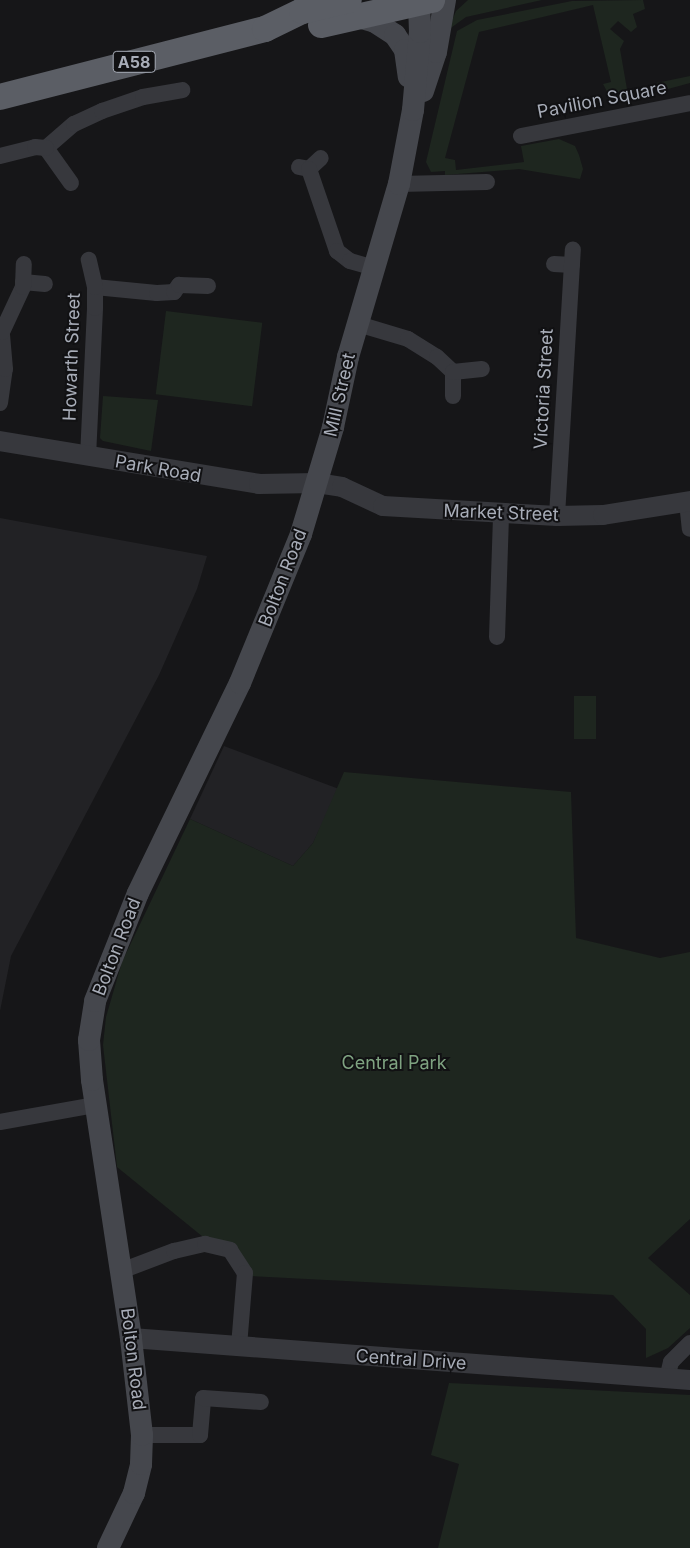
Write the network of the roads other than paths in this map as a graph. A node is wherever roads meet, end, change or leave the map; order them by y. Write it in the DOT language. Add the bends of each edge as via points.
graph roads {
  1 [pos="445,0"];
  2 [pos="423,1"];
  3 [pos="354,8"];
  4 [pos="182,90"];
  5 [pos="1,97"];
  6 [pos="690,103"];
  7 [pos="413,110"];
  8 [pos="522,136"];
  9 [pos="46,148"];
  10 [pos="0,156"];
  11 [pos="321,158"];
  12 [pos="487,182"];
  13 [pos="71,183"];
  14 [pos="399,184"];
  15 [pos="89,260"];
  16 [pos="24,264"];
  17 [pos="554,264"];
  18 [pos="375,268"];
  19 [pos="23,282"];
  20 [pos="46,284"];
  21 [pos="208,286"];
  22 [pos="95,287"];
  23 [pos="358,324"];
  24 [pos="482,369"];
  25 [pos="453,372"];
  26 [pos="453,396"];
  27 [pos="0,402"];
  28 [pos="0,441"];
  29 [pos="88,457"];
  30 [pos="317,483"];
  31 [pos="688,501"];
  32 [pos="502,514"];
  33 [pos="557,516"];
  34 [pos="305,521"];
  35 [pos="690,530"];
  36 [pos="497,637"];
  37 [pos="95,1105"];
  38 [pos="0,1122"];
  39 [pos="121,1271"];
  40 [pos="131,1338"];
  41 [pos="690,1343"];
  42 [pos="239,1346"];
  43 [pos="667,1379"];
  44 [pos="690,1380"];
  45 [pos="261,1402"];
  46 [pos="142,1435"];
  47 [pos="108,1548"];
  1 -- 7 [label="main road, Mill Street" via="428,82"];
  2 -- 3 [label="highway, A58"];
  2 -- 7 [label="main road, Mill Street"];
  3 -- 5 [label="highway, A58" via="302,10 265,29"];
  3 -- 7 [label="main road" via="386,28 405,50"];
  4 -- 9 [label="street" via="143,97 102,110 74,124"];
  6 -- 8 [label="street, Pavilion Square"];
  7 -- 14 [label="main road, Mill Street"];
  9 -- 10 [label="street" via="35,147"];
  9 -- 13 [label="street"];
  11 -- 18 [label="street" via="304,168 327,227 342,257"];
  12 -- 14 [label="street"];
  14 -- 18 [label="main road, Mill Street"];
  15 -- 22 [label="street, Howarth Street"];
  16 -- 19 [label="street"];
  17 -- 33 [label="street, Victoria Street" via="573,257"];
  18 -- 23 [label="main road, Mill Street"];
  19 -- 20 [label="street"];
  19 -- 27 [label="street" via="2,332 5,369"];
  21 -- 22 [label="street" via="179,285 174,292 156,293"];
  22 -- 29 [label="street, Howarth Street"];
  23 -- 25 [label="street" via="408,339 437,357"];
  23 -- 30 [label="main road, Mill Street"];
  24 -- 25 [label="street"];
  25 -- 26 [label="street"];
  28 -- 29 [label="street, Park Road"];
  29 -- 30 [label="street, Park Road" via="259,484"];
  30 -- 32 [label="street, Market Street" via="342,487 383,506"];
  30 -- 34 [label="main road, Mill Street"];
  31 -- 33 [label="street, Market Street" via="603,514"];
  31 -- 35 [label="street"];
  32 -- 33 [label="street, Market Street"];
  32 -- 36 [label="street"];
  34 -- 37 [label="main road, Bolton Road" via="240,683 166,832 100,982 89,1040"];
  37 -- 38 [label="street"];
  37 -- 39 [label="main road, Bolton Road"];
  39 -- 40 [label="main road, Bolton Road"];
  39 -- 42 [label="street" via="174,1251 211,1244 232,1252 245,1273"];
  40 -- 42 [label="street, Central Drive"];
  40 -- 46 [label="main road, Bolton Road"];
  41 -- 43 [label="street" via="671,1362"];
  42 -- 43 [label="street, Central Drive"];
  43 -- 44 [label="street, Central Drive"];
  45 -- 46 [label="street" via="203,1398 200,1435"];
  46 -- 47 [label="main road, Bolton Road" via="136,1485"];
}
